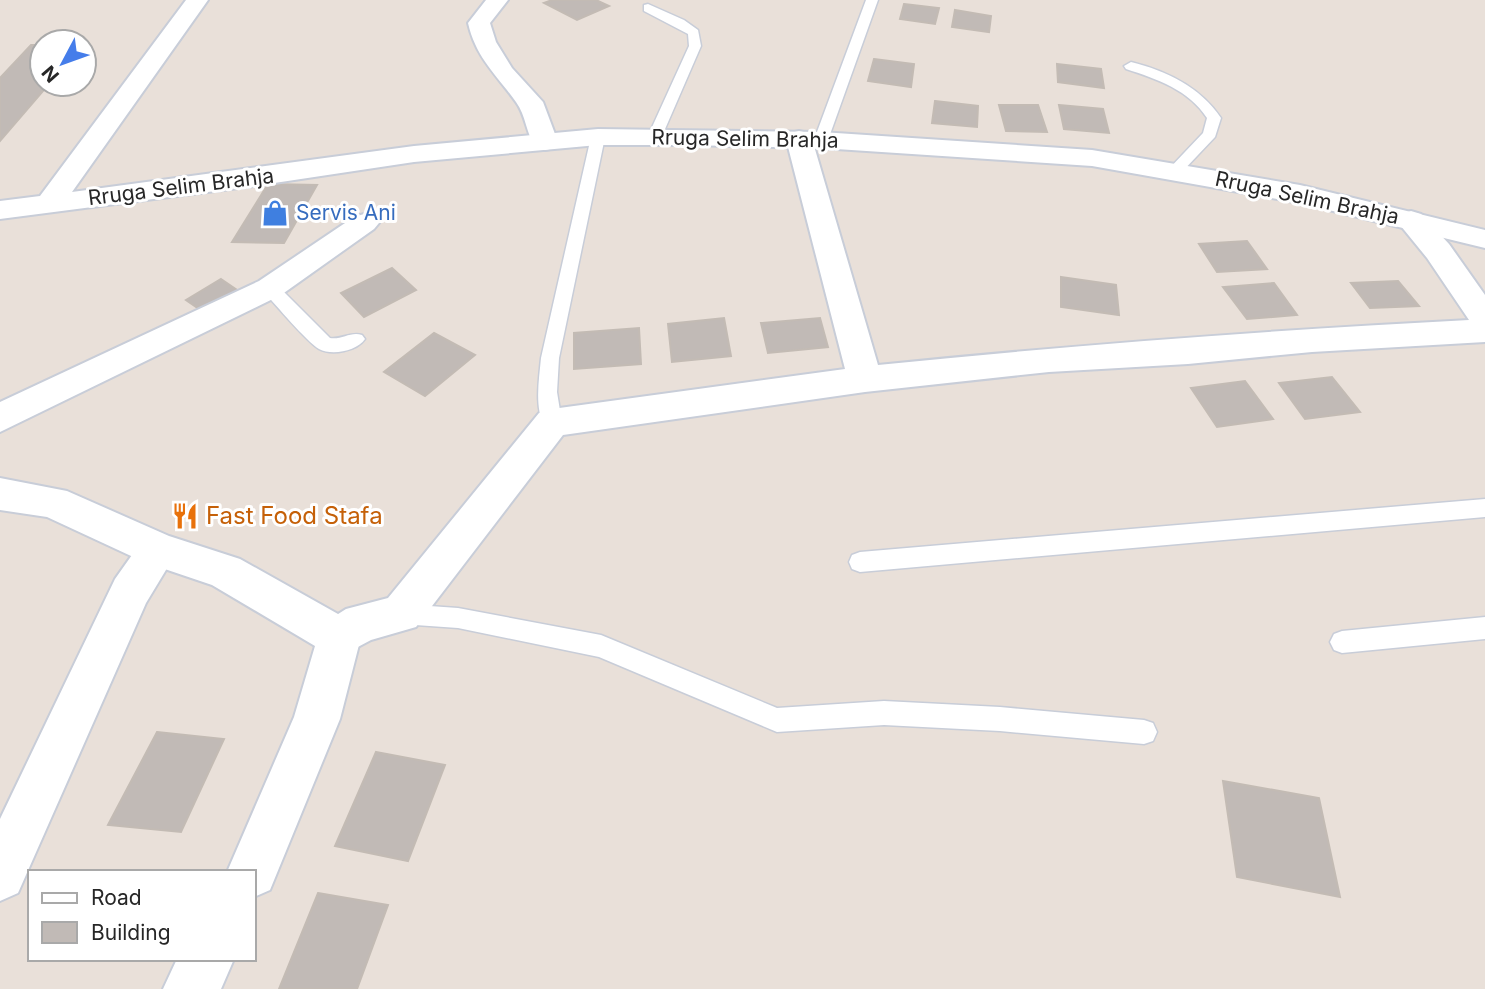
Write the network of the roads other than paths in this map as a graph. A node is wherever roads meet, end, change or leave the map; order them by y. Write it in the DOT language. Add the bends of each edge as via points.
graph roads {
  1 [pos="197,0"];
  2 [pos="497,0"];
  3 [pos="872,0"];
  4 [pos="648,8"];
  5 [pos="1131,66"];
  6 [pos="655,136"];
  7 [pos="598,137"];
  8 [pos="810,140"];
  9 [pos="545,142"];
  10 [pos="1174,172"];
  11 [pos="50,203"];
  12 [pos="0,210"];
  13 [pos="1411,220"];
  14 [pos="364,223"];
  15 [pos="1485,239"];
  16 [pos="270,288"];
  17 [pos="1485,319"];
  18 [pos="1485,331"];
  19 [pos="356,339"];
  20 [pos="865,379"];
  21 [pos="0,418"];
  22 [pos="552,423"];
  23 [pos="0,494"];
  24 [pos="1485,508"];
  25 [pos="158,550"];
  26 [pos="860,562"];
  27 [pos="401,614"];
  28 [pos="1485,628"];
  29 [pos="340,637"];
  30 [pos="1342,642"];
  31 [pos="1144,732"];
  32 [pos="253,870"];
  33 [pos="0,875"];
  34 [pos="206,961"];
  35 [pos="191,989"];
  1 -- 11 [label="street"];
  2 -- 9 [label="street" via="479,23 484,42 502,72 530,102"];
  3 -- 8 [label="lane"];
  4 -- 6 [label="lane" via="694,33 695,46"];
  5 -- 10 [label="lane" via="1189,92 1214,118 1210,134"];
  6 -- 7 [label="street, Rruga Selim Brahja"];
  6 -- 8 [label="street, Rruga Selim Brahja"];
  7 -- 9 [label="street, Rruga Selim Brahja"];
  7 -- 22 [label="lane" via="550,358 547,393"];
  8 -- 10 [label="street, Rruga Selim Brahja" via="1092,158"];
  8 -- 20 [label="street"];
  9 -- 11 [label="street, Rruga Selim Brahja" via="414,154"];
  10 -- 13 [label="street, Rruga Selim Brahja"];
  11 -- 12 [label="street, Rruga Selim Brahja"];
  13 -- 15 [label="street, Rruga Selim Brahja"];
  13 -- 17 [label="street"];
  14 -- 16 [label="street"];
  16 -- 19 [label="lane" via="325,344 340,346"];
  16 -- 21 [label="street"];
  18 -- 20 [label="street" via="1049,360"];
  20 -- 22 [label="street"];
  22 -- 27 [label="street"];
  23 -- 25 [label="street" via="53,502"];
  24 -- 26 [label="lane"];
  25 -- 29 [label="street" via="225,572"];
  25 -- 33 [label="street" via="130,592"];
  27 -- 29 [label="street" via="361,623"];
  27 -- 31 [label="lane" via="458,618 601,646 777,720 884,713"];
  28 -- 30 [label="lane"];
  29 -- 32 [label="street" via="317,719"];
  34 -- 35 [label="street"];
}
